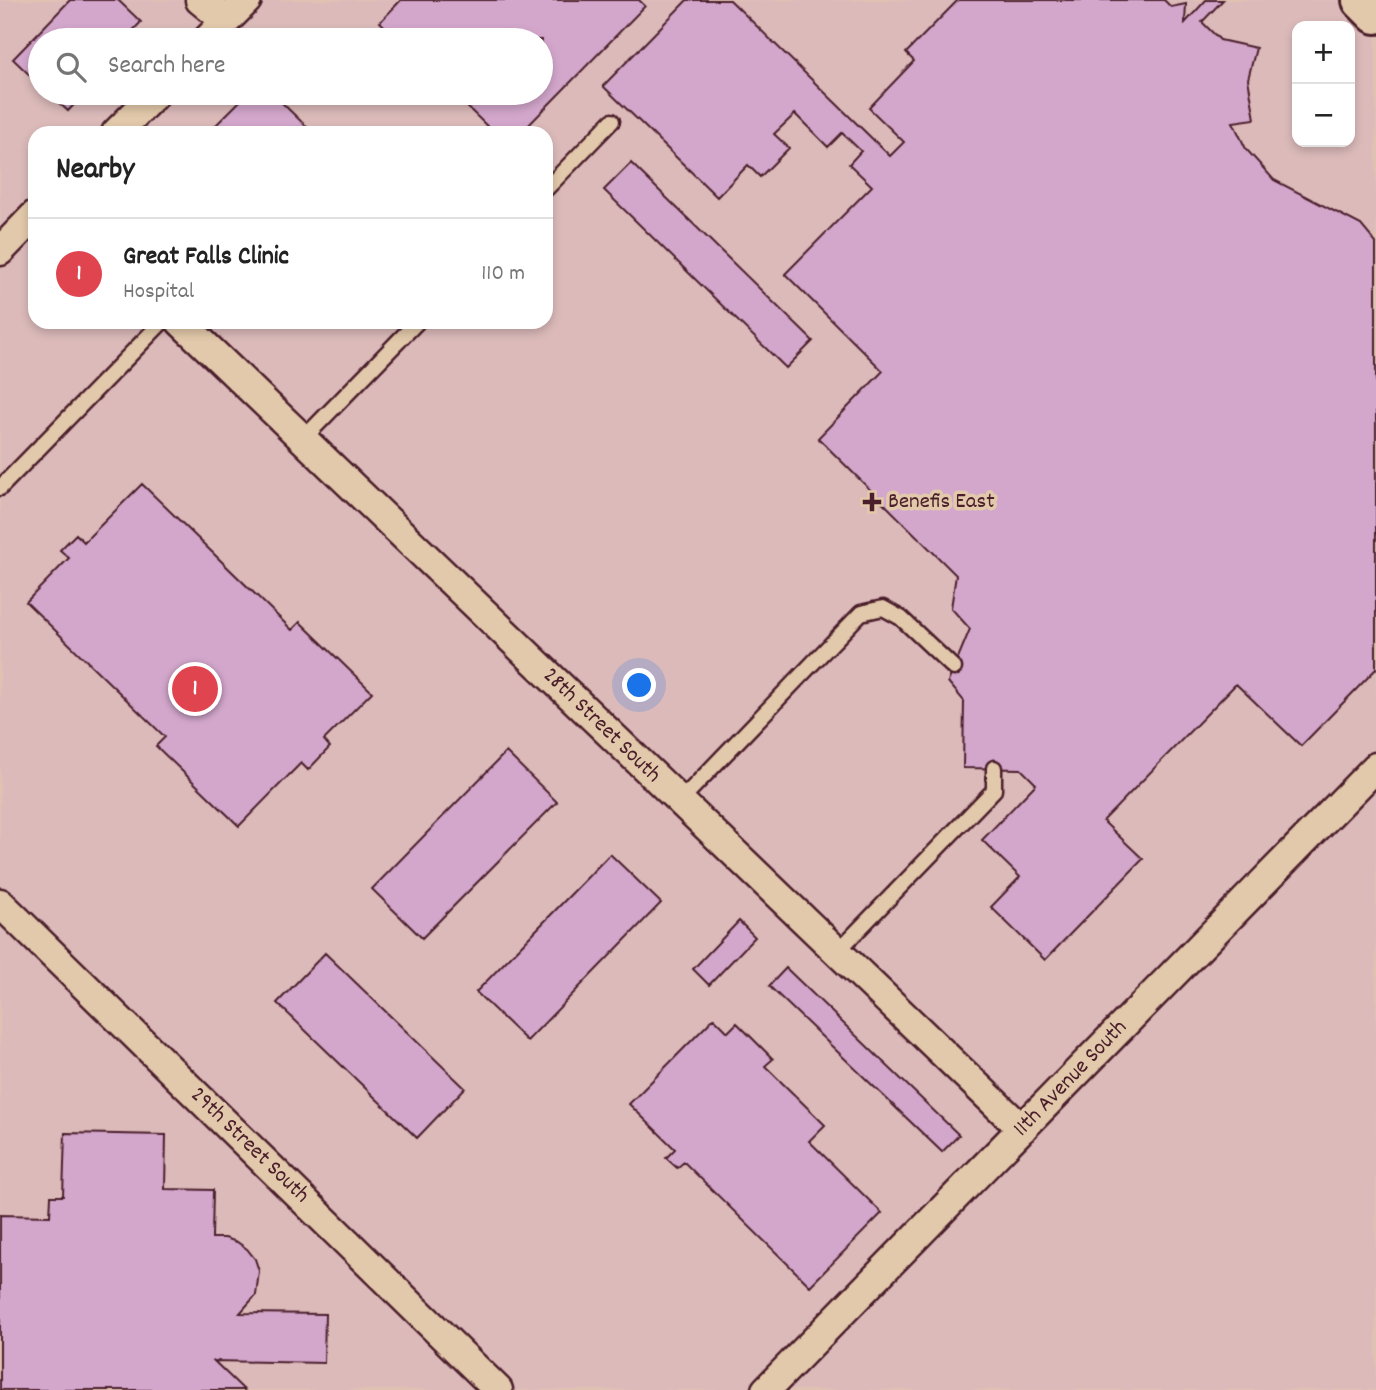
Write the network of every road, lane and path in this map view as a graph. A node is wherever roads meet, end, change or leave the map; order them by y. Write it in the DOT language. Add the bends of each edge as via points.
graph roads {
  1 [pos="200,0"];
  2 [pos="247,0"];
  3 [pos="1362,0"];
  4 [pos="1376,14"];
  5 [pos="215,28"];
  6 [pos="220,28"];
  7 [pos="144,105"];
  8 [pos="612,121"];
  9 [pos="123,126"];
  10 [pos="553,183"];
  11 [pos="28,222"];
  12 [pos="0,251"];
  13 [pos="155,329"];
  14 [pos="188,329"];
  15 [pos="410,329"];
  16 [pos="303,439"];
  17 [pos="0,488"];
  18 [pos="954,668"];
  19 [pos="1376,766"];
  20 [pos="994,768"];
  21 [pos="680,801"];
  22 [pos="0,903"];
  23 [pos="837,952"];
  24 [pos="1022,1129"];
  25 [pos="498,1390"];
  26 [pos="765,1390"];
  1 -- 5 [label="street"];
  2 -- 6 [label="street"];
  3 -- 4 [label="street"];
  7 -- 9 [label="street"];
  8 -- 10 [label="lane"];
  11 -- 12 [label="street"];
  13 -- 17 [label="lane"];
  14 -- 16 [label="street, 28th Street South"];
  15 -- 16 [label="lane"];
  16 -- 21 [label="street, 28th Street South"];
  18 -- 21 [label="lane" via="901,618 883,608 861,613"];
  19 -- 24 [label="street, 11th Avenue South"];
  20 -- 23 [label="lane" via="994,790"];
  21 -- 23 [label="street, 28th Street South"];
  22 -- 25 [label="street, 29th Street South"];
  23 -- 24 [label="street, 28th Street South"];
  24 -- 26 [label="street, 11th Avenue South"];
}
